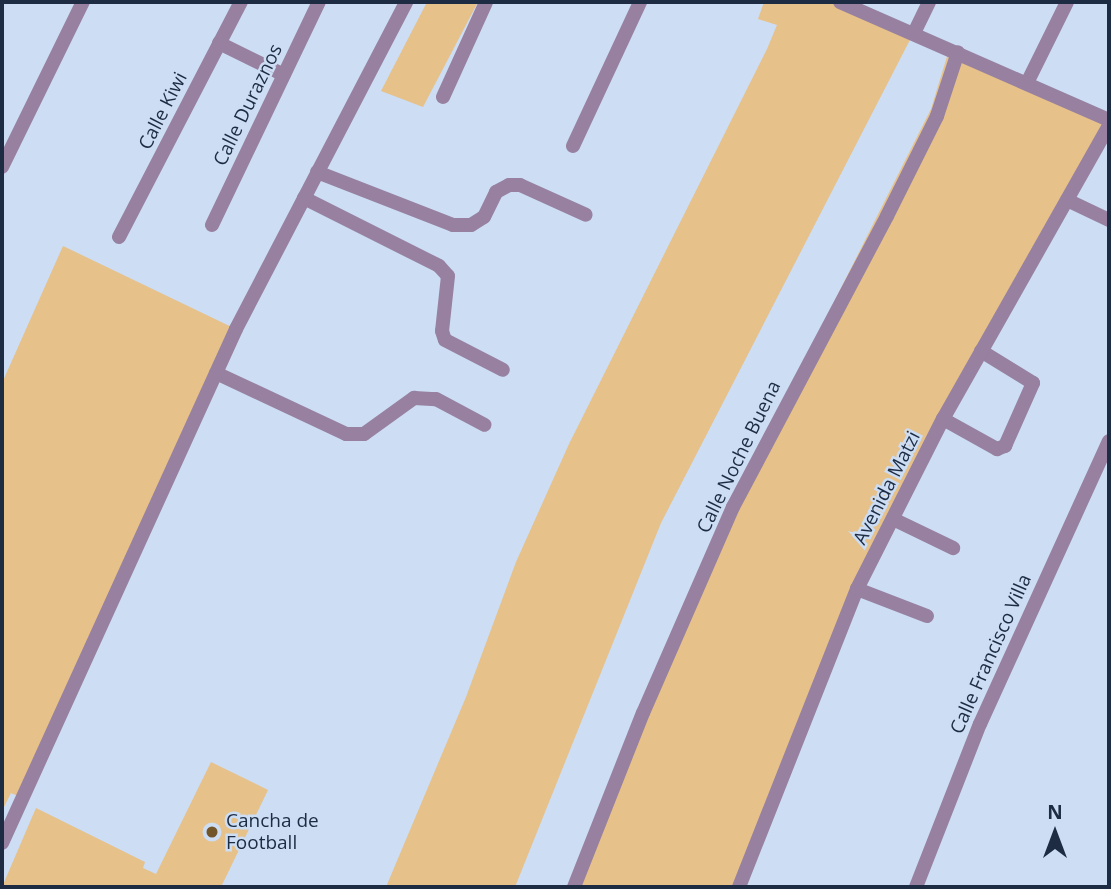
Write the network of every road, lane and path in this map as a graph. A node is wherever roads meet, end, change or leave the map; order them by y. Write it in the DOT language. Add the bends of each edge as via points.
graph roads {
  1 [pos="83,2"];
  2 [pos="241,2"];
  3 [pos="319,2"];
  4 [pos="406,2"];
  5 [pos="486,2"];
  6 [pos="640,2"];
  7 [pos="929,2"];
  8 [pos="1067,2"];
  9 [pos="847,3"];
  10 [pos="914,33"];
  11 [pos="219,43"];
  12 [pos="958,52"];
  13 [pos="284,75"];
  14 [pos="1027,83"];
  15 [pos="443,97"];
  16 [pos="1109,123"];
  17 [pos="573,146"];
  18 [pos="2,167"];
  19 [pos="317,172"];
  20 [pos="304,198"];
  21 [pos="1067,200"];
  22 [pos="586,215"];
  23 [pos="1109,220"];
  24 [pos="212,225"];
  25 [pos="119,237"];
  26 [pos="981,351"];
  27 [pos="503,370"];
  28 [pos="216,373"];
  29 [pos="943,419"];
  30 [pos="485,425"];
  31 [pos="1109,441"];
  32 [pos="893,519"];
  33 [pos="953,548"];
  34 [pos="857,589"];
  35 [pos="927,616"];
  36 [pos="2,843"];
  37 [pos="574,887"];
  38 [pos="739,887"];
  39 [pos="916,887"];
  1 -- 18 [label="street"];
  2 -- 11 [label="street, Calle Kiwi"];
  3 -- 13 [label="street, Calle Duraznos"];
  4 -- 19 [label="street"];
  5 -- 15 [label="street"];
  6 -- 17 [label="street"];
  7 -- 10 [label="street"];
  8 -- 14 [label="street"];
  9 -- 10 [label="street"];
  10 -- 12 [label="street"];
  11 -- 13 [label="street"];
  11 -- 25 [label="street, Calle Kiwi"];
  12 -- 14 [label="street"];
  12 -- 37 [label="street, Calle Noche Buena" via="937,116 894,203 733,507 643,713"];
  13 -- 24 [label="street, Calle Duraznos"];
  14 -- 16 [label="street"];
  16 -- 21 [label="street, Avenida Matzi"];
  19 -- 20 [label="street"];
  19 -- 22 [label="street" via="453,225 471,225 484,217 496,192 509,185 520,185"];
  20 -- 27 [label="street" via="439,266 448,276 449,288 442,322 445,340"];
  20 -- 28 [label="street"];
  21 -- 23 [label="street"];
  21 -- 26 [label="street, Avenida Matzi"];
  26 -- 29 [label="street, Avenida Matzi"];
  26 -- 29 [label="street" via="1032,383 1005,446 997,449"];
  28 -- 30 [label="street" via="346,434 364,434 414,398 436,399"];
  28 -- 36 [label="street"];
  29 -- 32 [label="street, Avenida Matzi"];
  31 -- 39 [label="street, Calle Francisco Villa" via="980,724"];
  32 -- 33 [label="street"];
  32 -- 34 [label="street, Avenida Matzi"];
  34 -- 35 [label="street"];
  34 -- 38 [label="street, Avenida Matzi"];
}
